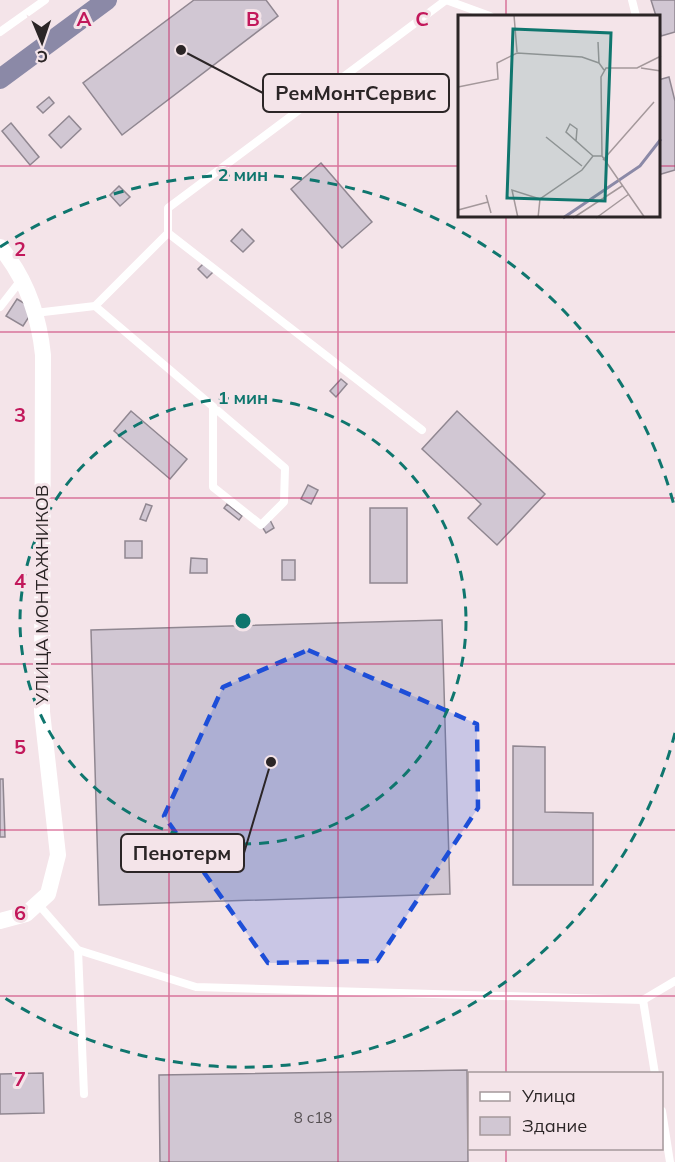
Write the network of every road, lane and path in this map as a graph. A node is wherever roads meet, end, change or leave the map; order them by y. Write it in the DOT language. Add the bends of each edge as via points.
graph roads {
  1 [pos="45,0"];
  2 [pos="446,0"];
  3 [pos="632,0"];
  4 [pos="487,15"];
  5 [pos="636,15"];
  6 [pos="0,32"];
  7 [pos="168,233"];
  8 [pos="0,247"];
  9 [pos="21,280"];
  10 [pos="95,306"];
  11 [pos="0,307"];
  12 [pos="35,313"];
  13 [pos="213,407"];
  14 [pos="422,430"];
  15 [pos="38,904"];
  16 [pos="0,921"];
  17 [pos="78,950"];
  18 [pos="675,981"];
  19 [pos="643,1000"];
  20 [pos="655,1072"];
  21 [pos="84,1094"];
  22 [pos="663,1117"];
  23 [pos="670,1162"];
  1 -- 6 [label="lane"];
  2 -- 4 [label="lane"];
  2 -- 7 [label="lane" via="168,208"];
  3 -- 5 [label="lane"];
  7 -- 10 [label="lane"];
  7 -- 14 [label="lane"];
  8 -- 9 [label="street, УЛИЦА МОНТАЖНИКОВ"];
  9 -- 11 [label="lane"];
  9 -- 12 [label="street, УЛИЦА МОНТАЖНИКОВ"];
  10 -- 12 [label="lane"];
  10 -- 13 [label="lane"];
  12 -- 15 [label="street, УЛИЦА МОНТАЖНИКОВ" via="43,355 42,712 58,855 48,894"];
  13 -- 13 [label="lane" via="285,468 284,502 261,525 213,487"];
  15 -- 16 [label="street" via="26,914"];
  15 -- 17 [label="lane"];
  17 -- 19 [label="lane" via="196,987"];
  17 -- 21 [label="lane"];
  18 -- 19 [label="lane"];
  19 -- 20 [label="lane"];
  22 -- 23 [label="lane"];
}
